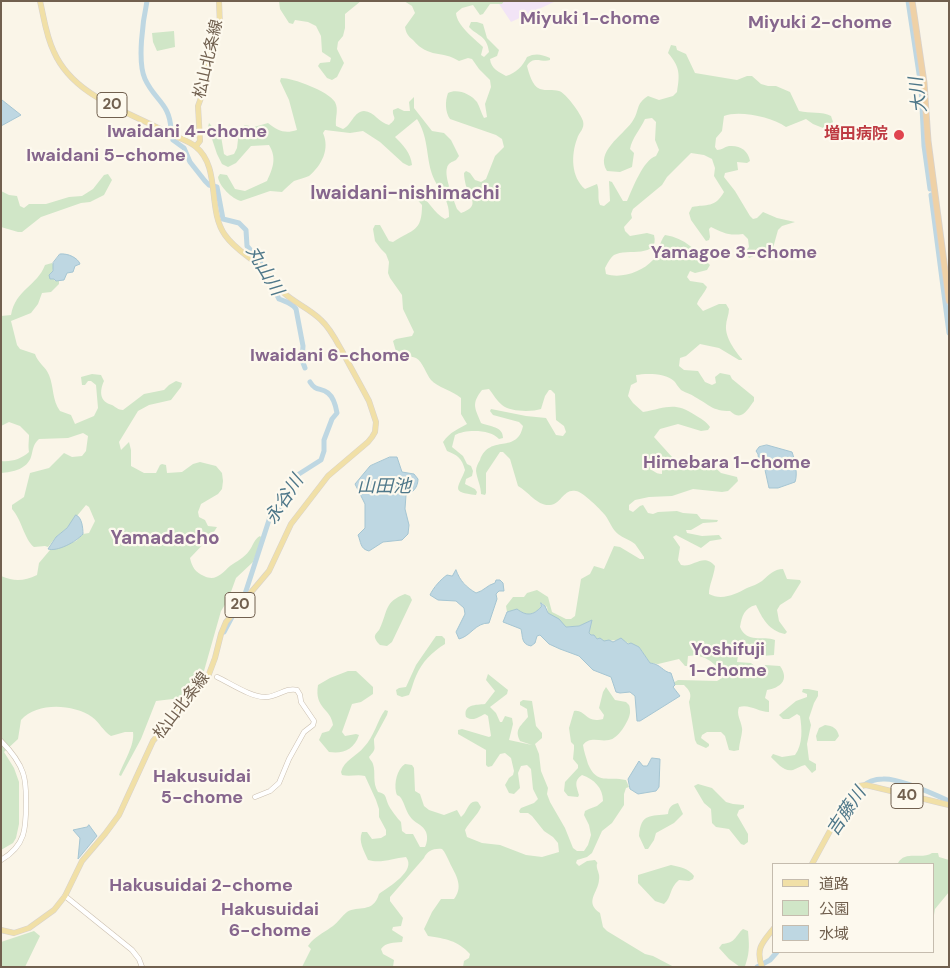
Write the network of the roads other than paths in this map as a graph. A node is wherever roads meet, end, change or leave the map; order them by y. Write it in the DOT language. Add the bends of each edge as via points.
graph roads {
  1 [pos="40,1"];
  2 [pos="219,1"];
  3 [pos="912,1"];
  4 [pos="196,146"];
  5 [pos="949,301"];
  6 [pos="218,677"];
  7 [pos="1,741"];
  8 [pos="256,797"];
  9 [pos="949,805"];
  10 [pos="1,860"];
  11 [pos="813,863"];
  12 [pos="65,896"];
  13 [pos="1,930"];
  14 [pos="772,931"];
  15 [pos="761,965"];
  16 [pos="142,967"];
  1 -- 4 [label="main road, 20" via="54,54 67,74 96,97"];
  2 -- 4 [label="main road, 松山北条線" via="220,27 209,54 205,87 198,106 200,142"];
  3 -- 5 [label="highway"];
  4 -- 12 [label="main road, 松山北条線 / 20" via="207,161 218,223 226,236 267,273 283,293 312,312 328,328 369,401 376,422 375,432 368,442 328,476 296,517 269,572 226,622 209,674 153,741 119,814 82,861"];
  6 -- 8 [label="street" via="263,697 297,690 314,721 304,732 279,783"];
  7 -- 10 [label="street" via="24,775 26,821 19,845"];
  9 -- 11 [label="main road, 40" via="864,785 857,787"];
  12 -- 13 [label="main road, 松山北条線 / 20" via="54,910 29,928 14,933"];
  12 -- 16 [label="street" via="132,950"];
  14 -- 15 [label="main road" via="760,948"];
}
